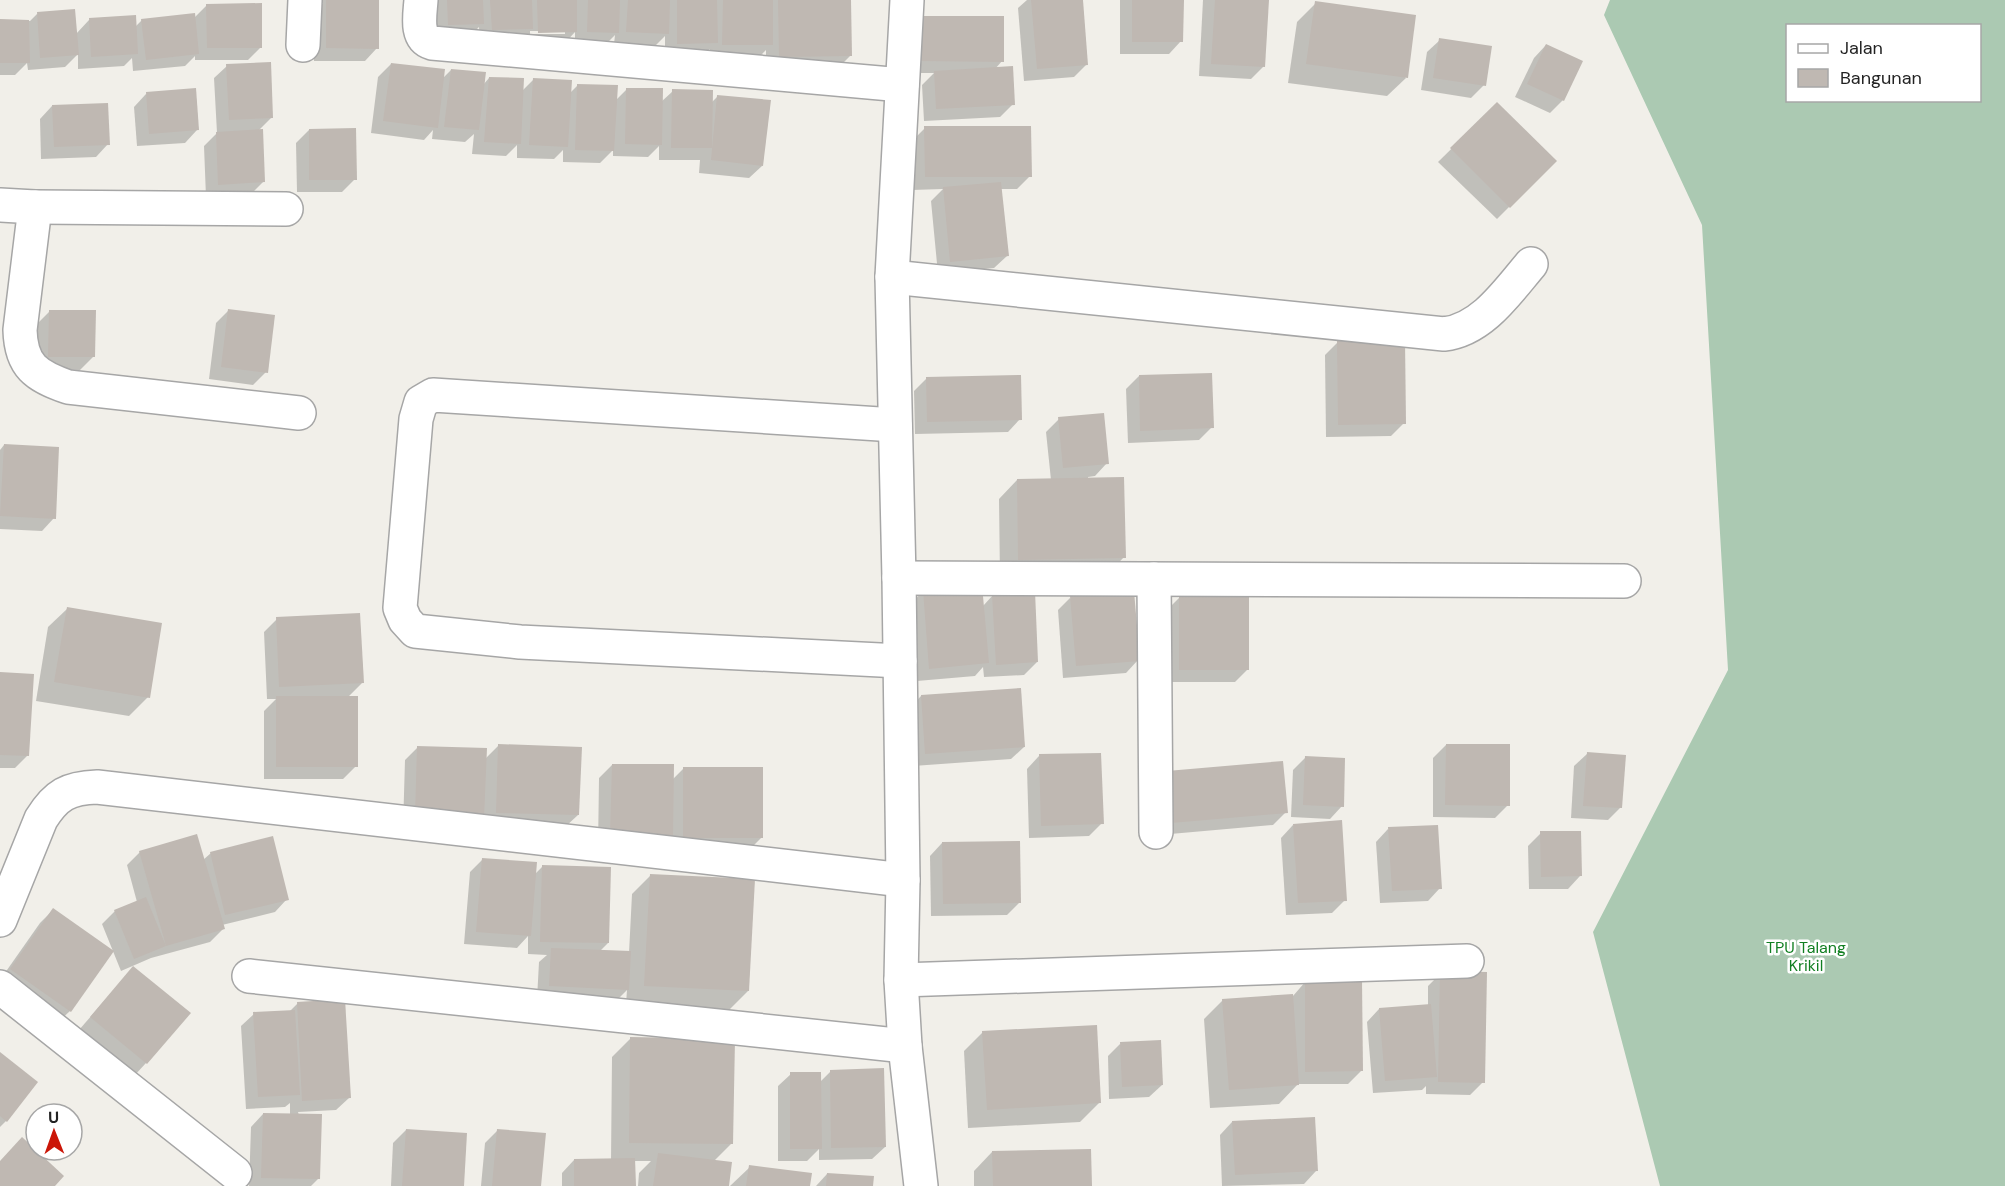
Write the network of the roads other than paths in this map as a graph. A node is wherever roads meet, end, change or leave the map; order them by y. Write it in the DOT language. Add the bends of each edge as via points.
graph roads {
  1 [pos="304,0"];
  2 [pos="421,0"];
  3 [pos="907,0"];
  4 [pos="303,45"];
  5 [pos="902,85"];
  6 [pos="0,205"];
  7 [pos="35,207"];
  8 [pos="286,209"];
  9 [pos="1532,264"];
  10 [pos="892,277"];
  11 [pos="299,413"];
  12 [pos="895,425"];
  13 [pos="899,578"];
  14 [pos="1154,579"];
  15 [pos="1624,581"];
  16 [pos="900,661"];
  17 [pos="1156,831"];
  18 [pos="903,880"];
  19 [pos="0,920"];
  20 [pos="1467,961"];
  21 [pos="249,976"];
  22 [pos="901,980"];
  23 [pos="0,987"];
  24 [pos="905,1046"];
  25 [pos="235,1173"];
  26 [pos="921,1186"];
  1 -- 4 [label="street"];
  2 -- 5 [label="street" via="421,35 424,41 432,43"];
  3 -- 5 [label="street"];
  5 -- 10 [label="street"];
  6 -- 7 [label="street"];
  7 -- 8 [label="street"];
  7 -- 11 [label="street" via="20,330 20,345 34,371 68,387"];
  9 -- 10 [label="street" via="1494,308 1457,333 1444,334"];
  10 -- 12 [label="street"];
  12 -- 13 [label="street"];
  12 -- 16 [label="street" via="433,395 421,402 416,419 400,608 415,631 520,642"];
  13 -- 14 [label="street"];
  13 -- 16 [label="street"];
  14 -- 15 [label="street"];
  14 -- 17 [label="street"];
  16 -- 18 [label="street"];
  18 -- 19 [label="street" via="97,787 64,793 50,805"];
  18 -- 22 [label="street"];
  20 -- 22 [label="street"];
  21 -- 24 [label="street"];
  22 -- 24 [label="street"];
  23 -- 25 [label="street"];
  24 -- 26 [label="street"];
}
